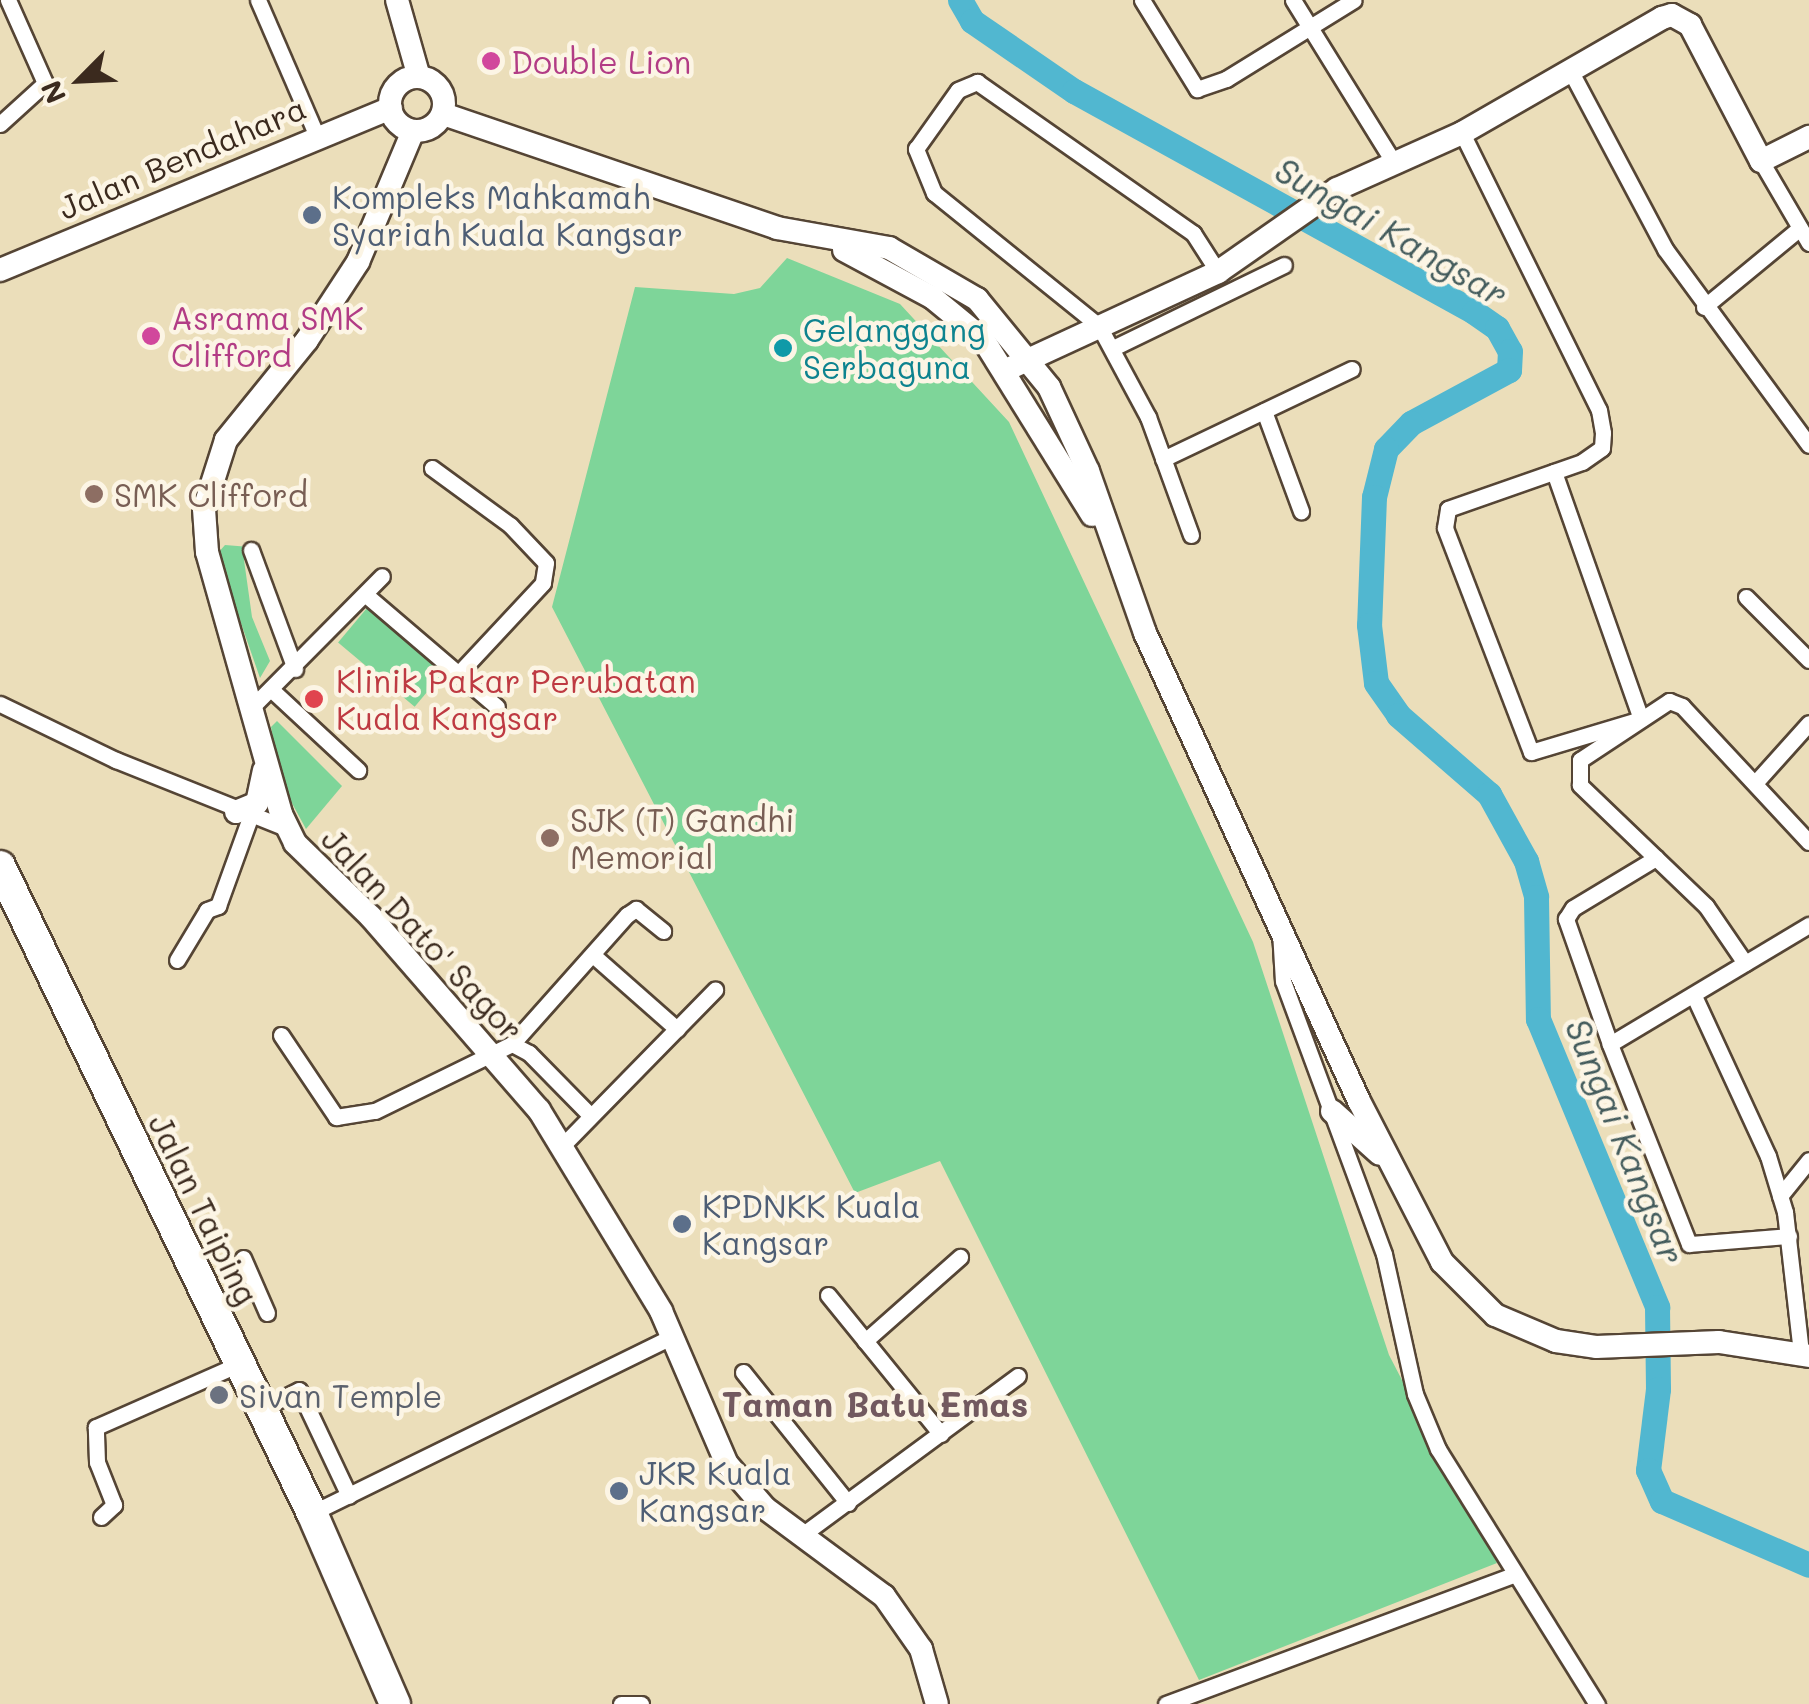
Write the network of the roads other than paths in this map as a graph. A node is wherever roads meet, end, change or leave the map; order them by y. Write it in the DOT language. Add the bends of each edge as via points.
graph roads {
  1 [pos="8,0"];
  2 [pos="258,0"];
  3 [pos="397,0"];
  4 [pos="1142,0"];
  5 [pos="1292,0"];
  6 [pos="1354,0"];
  7 [pos="1674,8"];
  8 [pos="1310,27"];
  9 [pos="1570,72"];
  10 [pos="420,77"];
  11 [pos="390,108"];
  12 [pos="442,114"];
  13 [pos="0,124"];
  14 [pos="413,131"];
  15 [pos="1462,133"];
  16 [pos="316,134"];
  17 [pos="1809,137"];
  18 [pos="1762,161"];
  19 [pos="1394,163"];
  20 [pos="1800,228"];
  21 [pos="818,238"];
  22 [pos="1809,243"];
  23 [pos="1284,265"];
  24 [pos="0,270"];
  25 [pos="1218,272"];
  26 [pos="1704,308"];
  27 [pos="1099,326"];
  28 [pos="1113,348"];
  29 [pos="1028,359"];
  30 [pos="1352,369"];
  31 [pos="1006,370"];
  32 [pos="1264,411"];
  33 [pos="1809,445"];
  34 [pos="1163,459"];
  35 [pos="432,468"];
  36 [pos="1554,472"];
  37 [pos="1300,512"];
  38 [pos="1191,535"];
  39 [pos="1110,544"];
  40 [pos="252,550"];
  41 [pos="382,576"];
  42 [pos="366,596"];
  43 [pos="1746,597"];
  44 [pos="1809,660"];
  45 [pos="295,669"];
  46 [pos="458,674"];
  47 [pos="274,692"];
  48 [pos="0,704"];
  49 [pos="496,707"];
  50 [pos="250,710"];
  51 [pos="1641,719"];
  52 [pos="1809,723"];
  53 [pos="265,762"];
  54 [pos="358,770"];
  55 [pos="1756,782"];
  56 [pos="267,818"];
  57 [pos="1809,842"];
  58 [pos="1656,858"];
  59 [pos="0,866"];
  60 [pos="1809,925"];
  61 [pos="1280,927"];
  62 [pos="664,931"];
  63 [pos="594,955"];
  64 [pos="178,960"];
  65 [pos="1746,963"];
  66 [pos="715,990"];
  67 [pos="1694,996"];
  68 [pos="677,1030"];
  69 [pos="281,1035"];
  70 [pos="512,1044"];
  71 [pos="1610,1044"];
  72 [pos="489,1052"];
  73 [pos="1332,1111"];
  74 [pos="592,1116"];
  75 [pos="562,1146"];
  76 [pos="1809,1160"];
  77 [pos="1390,1164"];
  78 [pos="1780,1196"];
  79 [pos="1789,1236"];
  80 [pos="960,1257"];
  81 [pos="242,1258"];
  82 [pos="256,1288"];
  83 [pos="828,1295"];
  84 [pos="212,1308"];
  85 [pos="1804,1310"];
  86 [pos="267,1313"];
  87 [pos="672,1337"];
  88 [pos="866,1341"];
  89 [pos="1805,1354"];
  90 [pos="239,1364"];
  91 [pos="743,1372"];
  92 [pos="1018,1376"];
  93 [pos="261,1409"];
  94 [pos="941,1434"];
  95 [pos="349,1496"];
  96 [pos="848,1504"];
  97 [pos="312,1514"];
  98 [pos="101,1516"];
  99 [pos="802,1535"];
  100 [pos="1513,1575"];
  101 [pos="343,1584"];
  102 [pos="395,1704"];
  103 [pos="414,1704"];
  104 [pos="621,1704"];
  105 [pos="641,1704"];
  106 [pos="937,1704"];
  107 [pos="1166,1704"];
  108 [pos="1596,1704"];
  1 -- 13 [label="street" via="45,83"];
  2 -- 16 [label="street"];
  3 -- 10 [label="main road"];
  4 -- 8 [label="street" via="1197,88 1226,79"];
  5 -- 8 [label="street"];
  6 -- 8 [label="street"];
  7 -- 9 [label="main road"];
  7 -- 18 [label="main road" via="1690,25"];
  8 -- 19 [label="street"];
  9 -- 15 [label="main road"];
  9 -- 26 [label="street"];
  10 -- 11 [label="main road" via="397,86"];
  10 -- 12 [label="main road" via="440,90"];
  11 -- 14 [label="main road"];
  11 -- 16 [label="main road, Jalan Bendahara"];
  12 -- 14 [label="main road" via="431,128"];
  12 -- 21 [label="main road"];
  14 -- 50 [label="main road, Jalan Dato' Sagor" via="358,262 301,348 240,419 216,465 204,509 208,552"];
  15 -- 19 [label="main road"];
  15 -- 36 [label="street" via="1599,410 1602,448"];
  16 -- 24 [label="main road, Jalan Bendahara"];
  17 -- 18 [label="main road"];
  18 -- 20 [label="street"];
  19 -- 25 [label="main road" via="1337,189"];
  20 -- 22 [label="street"];
  20 -- 26 [label="street"];
  21 -- 29 [label="main road" via="889,248 950,278 1002,324"];
  21 -- 31 [label="main road" via="933,298 983,339"];
  23 -- 28 [label="street"];
  25 -- 27 [label="main road"];
  25 -- 27 [label="street" via="1193,233 995,92 977,82 964,85 916,149 926,182"];
  26 -- 33 [label="street"];
  27 -- 28 [label="street"];
  27 -- 29 [label="main road"];
  28 -- 34 [label="street"];
  29 -- 31 [label="main road"];
  29 -- 39 [label="main road" via="1049,387 1088,471"];
  30 -- 32 [label="street"];
  31 -- 39 [label="main road"];
  32 -- 34 [label="street"];
  32 -- 37 [label="street"];
  34 -- 38 [label="street"];
  35 -- 46 [label="street" via="510,524 546,563 543,583"];
  36 -- 51 [label="street"];
  36 -- 51 [label="street" via="1460,502 1448,509 1446,528 1531,752"];
  39 -- 61 [label="main road"];
  40 -- 45 [label="street"];
  41 -- 42 [label="street"];
  42 -- 45 [label="street"];
  42 -- 46 [label="street"];
  43 -- 44 [label="street"];
  45 -- 47 [label="street"];
  46 -- 49 [label="street"];
  47 -- 50 [label="street"];
  47 -- 54 [label="street"];
  48 -- 56 [label="street"];
  50 -- 53 [label="main road, Jalan Dato' Sagor"];
  51 -- 55 [label="street" via="1656,704 1682,706"];
  51 -- 58 [label="street" via="1580,760 1576,772 1580,785"];
  52 -- 55 [label="street"];
  53 -- 56 [label="main road, Jalan Dato' Sagor"];
  53 -- 56 [label="main road" via="257,803"];
  55 -- 57 [label="street"];
  56 -- 64 [label="street" via="218,906 207,910"];
  56 -- 72 [label="main road, Jalan Dato' Sagor"];
  58 -- 65 [label="street" via="1706,906"];
  58 -- 71 [label="street" via="1566,919"];
  59 -- 84 [label="highway, Jalan Taiping"];
  60 -- 65 [label="street"];
  61 -- 73 [label="street" via="1279,968"];
  61 -- 77 [label="main road"];
  62 -- 63 [label="street" via="636,909"];
  63 -- 68 [label="street"];
  63 -- 70 [label="street"];
  65 -- 67 [label="street"];
  66 -- 68 [label="street"];
  67 -- 71 [label="street"];
  67 -- 78 [label="street"];
  68 -- 74 [label="street"];
  69 -- 72 [label="street" via="324,1106 336,1118 352,1120"];
  70 -- 72 [label="street"];
  70 -- 74 [label="street"];
  71 -- 79 [label="street" via="1689,1244"];
  72 -- 75 [label="main road, Jalan Dato' Sagor"];
  73 -- 77 [label="main road"];
  73 -- 100 [label="street" via="1384,1254 1414,1394 1438,1450"];
  74 -- 75 [label="street"];
  75 -- 87 [label="main road, Jalan Dato' Sagor"];
  76 -- 78 [label="street"];
  77 -- 89 [label="main road" via="1442,1262 1465,1288 1527,1332 1596,1347 1720,1342"];
  78 -- 79 [label="street"];
  79 -- 85 [label="street"];
  80 -- 88 [label="street"];
  81 -- 82 [label="street"];
  82 -- 84 [label="street"];
  82 -- 86 [label="street"];
  83 -- 88 [label="street"];
  84 -- 90 [label="highway, Jalan Taiping"];
  85 -- 89 [label="street"];
  87 -- 95 [label="street"];
  87 -- 99 [label="main road, Jalan Dato' Sagor" via="727,1464 765,1508"];
  88 -- 94 [label="street"];
  90 -- 93 [label="highway, Jalan Taiping"];
  90 -- 98 [label="street" via="96,1427 97,1462 114,1505"];
  91 -- 96 [label="street"];
  92 -- 94 [label="street"];
  93 -- 95 [label="street" via="299,1390"];
  93 -- 97 [label="highway, Jalan Taiping"];
  94 -- 96 [label="street"];
  95 -- 97 [label="street"];
  96 -- 99 [label="street"];
  97 -- 101 [label="highway, Jalan Taiping"];
  99 -- 106 [label="main road, Jalan Dato' Sagor" via="884,1596 921,1648"];
  100 -- 107 [label="street"];
  100 -- 108 [label="street"];
  101 -- 102 [label="highway, Jalan Taiping"];
  101 -- 103 [label="highway, Jalan Taiping"];
  104 -- 105 [label="street"];
}
